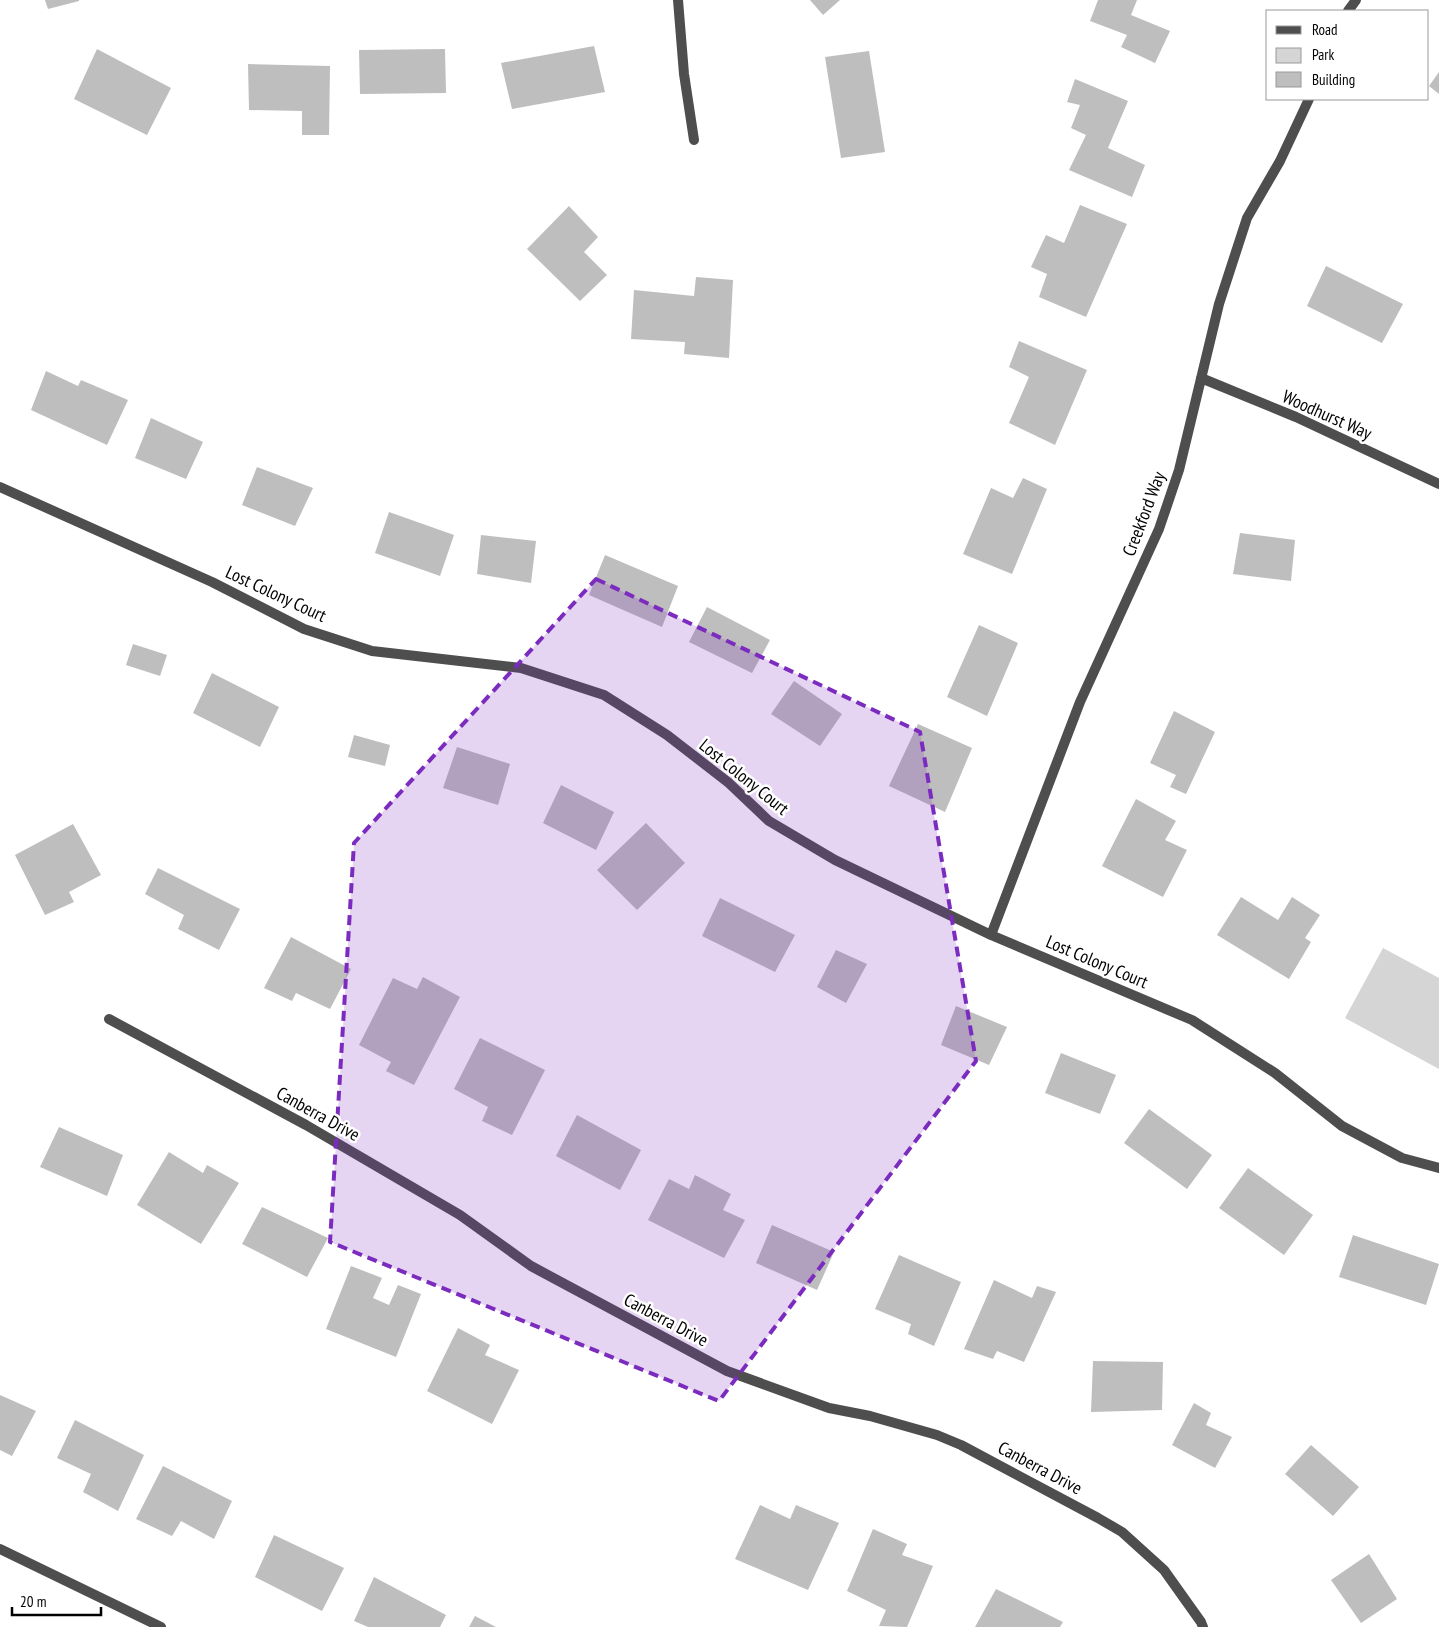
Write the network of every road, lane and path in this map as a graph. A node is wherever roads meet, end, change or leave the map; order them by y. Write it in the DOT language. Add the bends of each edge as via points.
graph roads {
  1 [pos="678,0"];
  2 [pos="1309,100"];
  3 [pos="694,140"];
  4 [pos="1201,378"];
  5 [pos="1439,484"];
  6 [pos="0,486"];
  7 [pos="991,935"];
  8 [pos="109,1019"];
  9 [pos="1439,1168"];
  10 [pos="0,1549"];
  11 [pos="162,1627"];
  12 [pos="1203,1627"];
  1 -- 3 [label="street"];
  2 -- 4 [label="street, Creekford Way" via="1280,162 1247,218 1219,304"];
  4 -- 5 [label="street, Woodhurst Way" via="1296,417"];
  4 -- 7 [label="street, Creekford Way" via="1179,470 1159,529 1080,702"];
  6 -- 7 [label="street, Lost Colony Court" via="212,582 304,629 372,651 521,668 604,694 729,782 769,821 835,860"];
  7 -- 9 [label="street, Lost Colony Court" via="1192,1020 1275,1073 1342,1126 1402,1158"];
  8 -- 12 [label="street, Canberra Drive" via="306,1125 426,1195 460,1215 530,1266 727,1371 829,1408 870,1416 945,1438 1098,1518 1122,1532 1164,1570"];
  10 -- 11 [label="street"];
}
